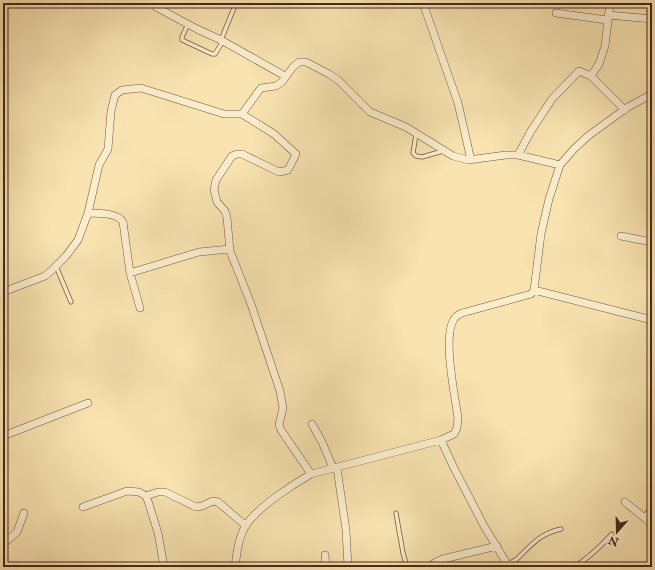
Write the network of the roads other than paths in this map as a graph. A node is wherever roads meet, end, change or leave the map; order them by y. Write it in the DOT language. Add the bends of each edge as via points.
graph roads {
  1 [pos="152,3"];
  2 [pos="236,3"];
  3 [pos="422,3"];
  4 [pos="610,3"];
  5 [pos="556,13"];
  6 [pos="607,18"];
  7 [pos="652,19"];
  8 [pos="188,24"];
  9 [pos="222,41"];
  10 [pos="285,76"];
  11 [pos="591,76"];
  12 [pos="652,94"];
  13 [pos="625,110"];
  14 [pos="242,114"];
  15 [pos="416,133"];
  16 [pos="444,150"];
  17 [pos="518,155"];
  18 [pos="472,160"];
  19 [pos="560,165"];
  20 [pos="88,213"];
  21 [pos="621,236"];
  22 [pos="652,242"];
  23 [pos="230,249"];
  24 [pos="56,266"];
  25 [pos="130,273"];
  26 [pos="534,290"];
  27 [pos="3,292"];
  28 [pos="71,302"];
  29 [pos="140,308"];
  30 [pos="652,320"];
  31 [pos="88,403"];
  32 [pos="312,424"];
  33 [pos="3,436"];
  34 [pos="441,440"];
  35 [pos="335,468"];
  36 [pos="311,474"];
  37 [pos="146,496"];
  38 [pos="625,502"];
  39 [pos="83,507"];
  40 [pos="652,508"];
  41 [pos="24,513"];
  42 [pos="396,513"];
  43 [pos="643,517"];
  44 [pos="652,524"];
  45 [pos="246,526"];
  46 [pos="561,529"];
  47 [pos="612,534"];
  48 [pos="3,544"];
  49 [pos="497,546"];
  50 [pos="325,555"];
  51 [pos="509,565"];
  52 [pos="164,567"];
  53 [pos="234,567"];
  54 [pos="326,567"];
  55 [pos="348,567"];
  56 [pos="407,567"];
  57 [pos="430,567"];
  58 [pos="574,567"];
  1 -- 8 [label="street"];
  2 -- 9 [label="lane"];
  3 -- 18 [label="street" via="458,102"];
  4 -- 6 [label="street"];
  5 -- 6 [label="street"];
  6 -- 7 [label="street"];
  6 -- 11 [label="street" via="603,54"];
  8 -- 9 [label="street"];
  8 -- 9 [label="lane" via="182,40 212,54 215,54"];
  9 -- 10 [label="street"];
  10 -- 14 [label="street" via="276,86 261,88"];
  10 -- 15 [label="street" via="300,62 310,63 338,80 370,112"];
  11 -- 13 [label="street"];
  11 -- 17 [label="street" via="579,71 564,85 552,99"];
  12 -- 13 [label="street"];
  13 -- 19 [label="street" via="588,136"];
  14 -- 20 [label="street" via="224,114 141,88 122,90 115,95 108,148 100,165"];
  14 -- 23 [label="street" via="274,134 296,154 288,170 283,172 242,154 232,156 216,180 214,190 217,202 225,211 227,218"];
  15 -- 16 [label="street"];
  15 -- 16 [label="lane" via="413,152 416,156 422,157"];
  16 -- 18 [label="street" via="462,160"];
  17 -- 18 [label="street"];
  17 -- 19 [label="street"];
  19 -- 26 [label="street" via="541,234"];
  20 -- 24 [label="street" via="78,240"];
  20 -- 25 [label="street" via="121,218"];
  21 -- 22 [label="street"];
  23 -- 25 [label="street" via="199,252"];
  23 -- 36 [label="street" via="280,391 284,408 279,425"];
  24 -- 27 [label="street" via="44,276"];
  24 -- 28 [label="lane"];
  25 -- 29 [label="street"];
  26 -- 30 [label="street"];
  26 -- 34 [label="street" via="531,294 462,313 452,322 449,350 458,418 454,434"];
  31 -- 33 [label="street"];
  32 -- 35 [label="street"];
  34 -- 35 [label="street"];
  34 -- 49 [label="street" via="484,526"];
  35 -- 36 [label="street"];
  35 -- 55 [label="street" via="346,530"];
  36 -- 45 [label="street" via="259,510"];
  37 -- 39 [label="street" via="139,492 127,491"];
  37 -- 45 [label="street" via="165,492 196,507 213,501 218,502"];
  37 -- 52 [label="street" via="158,533"];
  38 -- 43 [label="street"];
  40 -- 43 [label="lane"];
  41 -- 48 [label="street" via="16,532"];
  42 -- 56 [label="lane"];
  43 -- 44 [label="street"];
  45 -- 53 [label="street" via="238,543"];
  46 -- 51 [label="lane" via="543,535"];
  47 -- 58 [label="lane" via="584,562"];
  49 -- 51 [label="street"];
  49 -- 57 [label="street" via="443,559"];
  50 -- 54 [label="street"];
}
